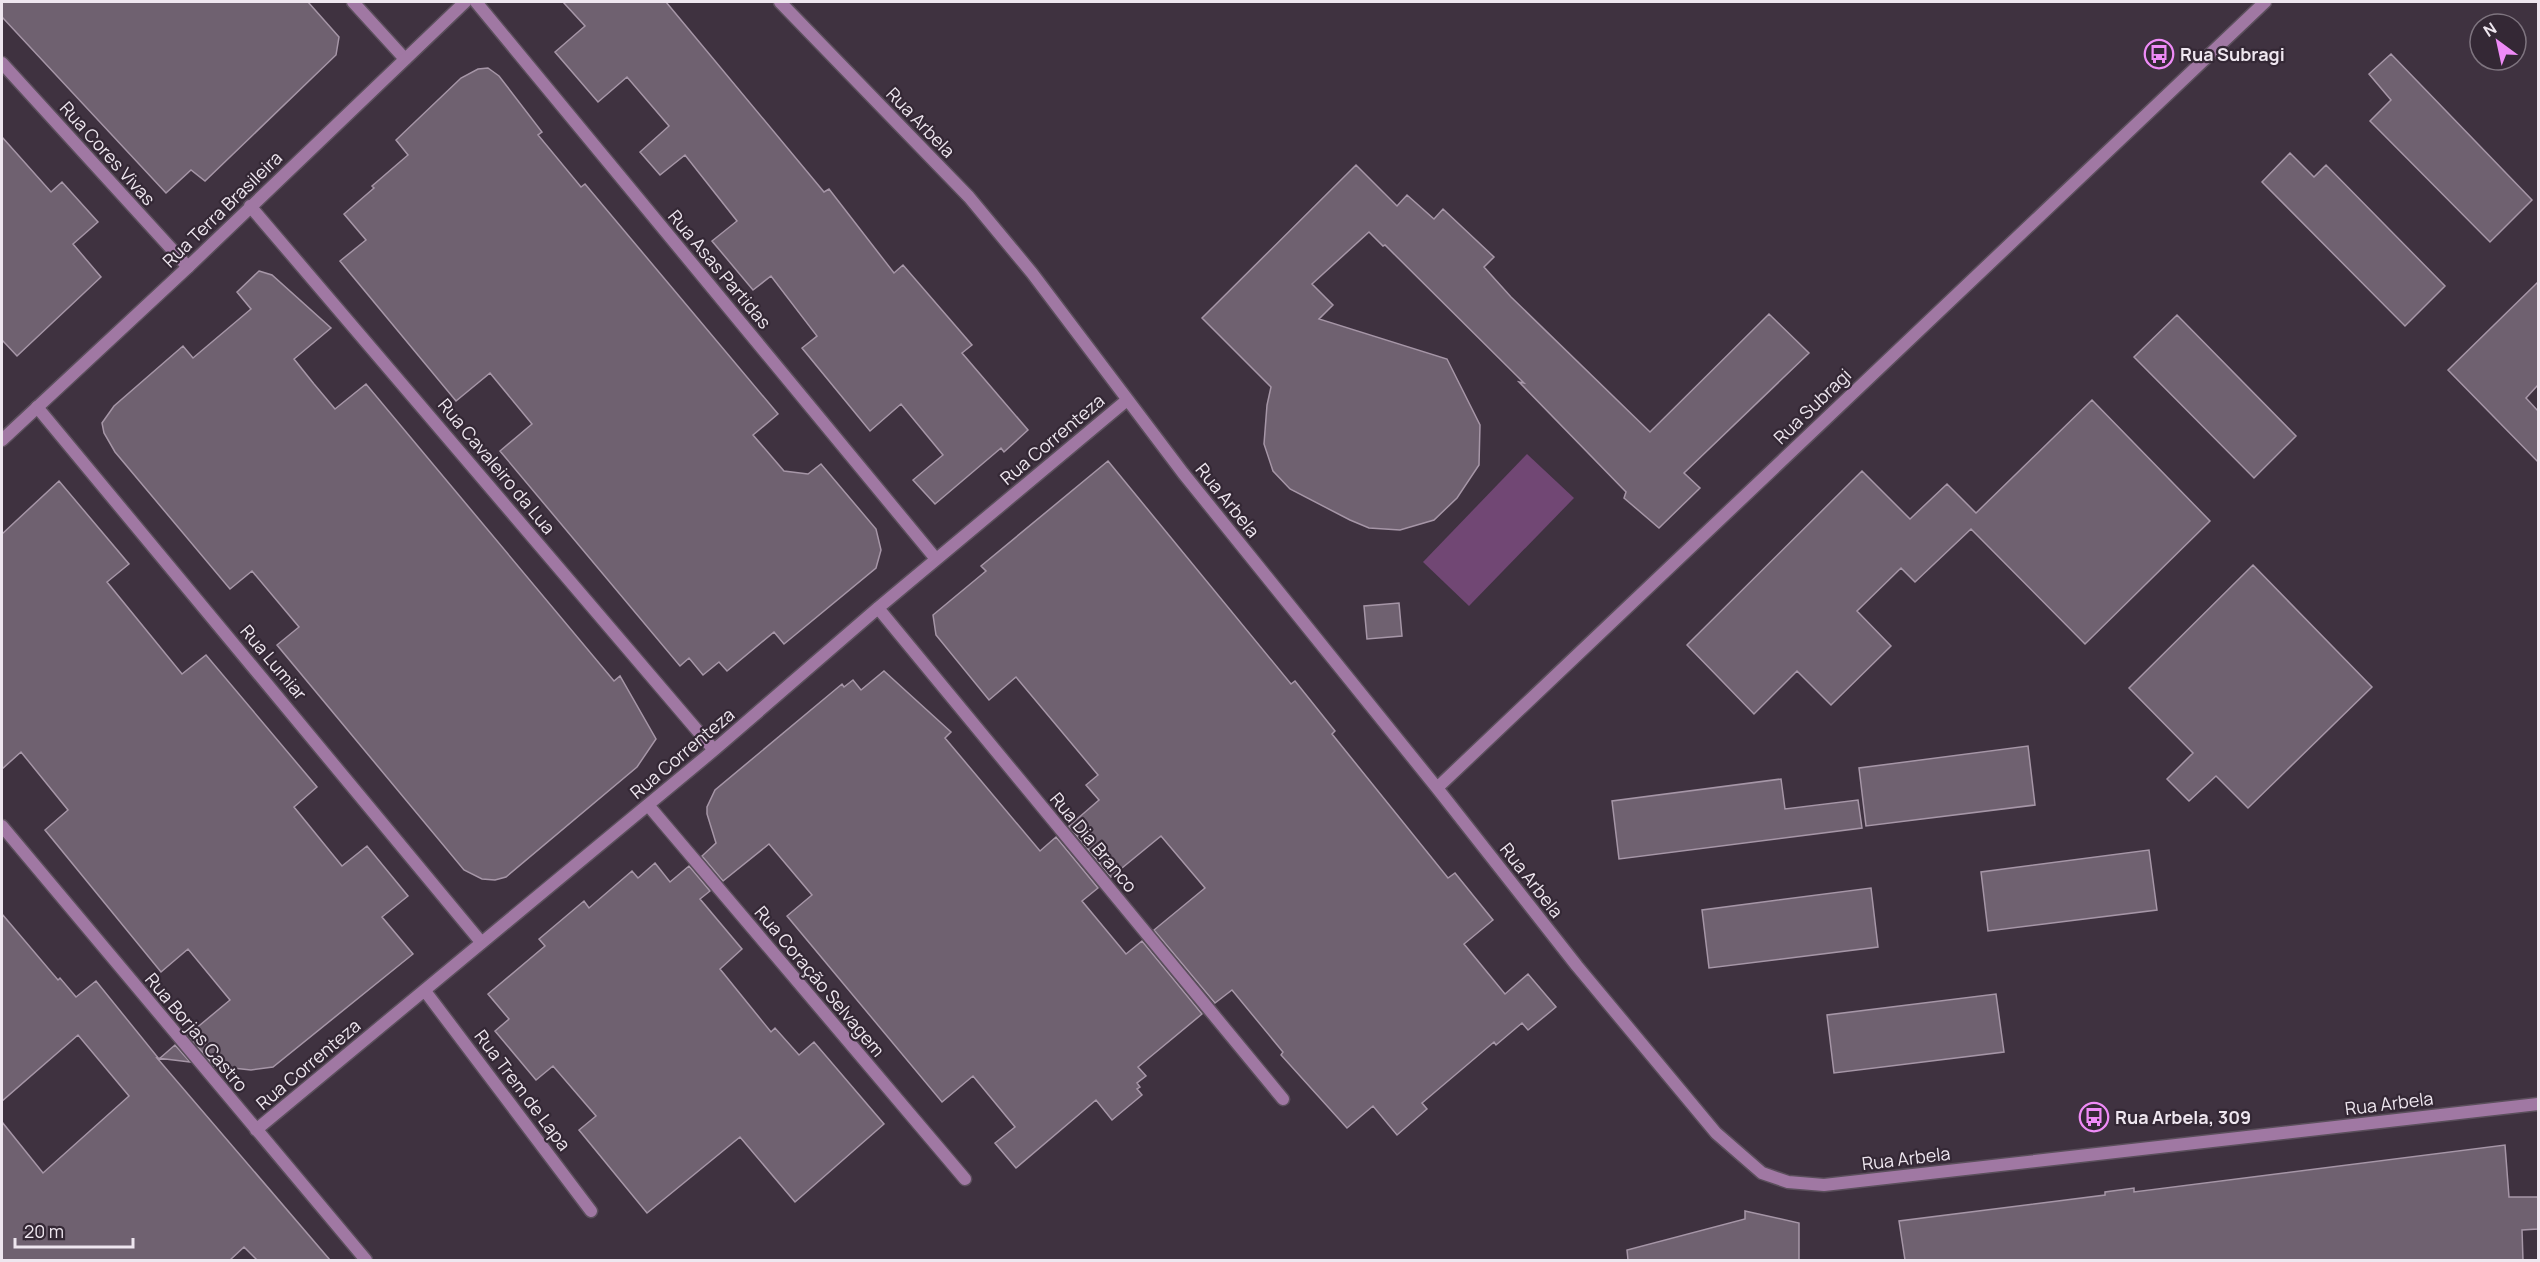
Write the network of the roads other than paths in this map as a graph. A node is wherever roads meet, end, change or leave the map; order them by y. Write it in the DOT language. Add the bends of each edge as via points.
graph roads {
  1 [pos="353,2"];
  2 [pos="465,2"];
  3 [pos="476,2"];
  4 [pos="780,2"];
  5 [pos="2265,2"];
  6 [pos="405,59"];
  7 [pos="2,63"];
  8 [pos="250,206"];
  9 [pos="188,267"];
  10 [pos="1127,400"];
  11 [pos="37,407"];
  12 [pos="2,440"];
  13 [pos="936,559"];
  14 [pos="878,608"];
  15 [pos="714,750"];
  16 [pos="1437,788"];
  17 [pos="648,805"];
  18 [pos="2,826"];
  19 [pos="481,942"];
  20 [pos="425,991"];
  21 [pos="1283,1099"];
  22 [pos="2538,1104"];
  23 [pos="256,1130"];
  24 [pos="965,1179"];
  25 [pos="591,1211"];
  26 [pos="366,1260"];
  1 -- 6 [label="street"];
  2 -- 6 [label="street, Rua Terra Brasileira"];
  3 -- 13 [label="street, Rua Asas Partidas"];
  4 -- 10 [label="street, Rua Arbela" via="969,197 1032,273"];
  5 -- 16 [label="street, Rua Subragi"];
  6 -- 8 [label="street, Rua Terra Brasileira"];
  7 -- 9 [label="street, Rua Cores Vivas"];
  8 -- 9 [label="street, Rua Terra Brasileira"];
  8 -- 15 [label="street, Rua Cavaleiro da Lua"];
  9 -- 11 [label="street, Rua Terra Brasileira"];
  10 -- 13 [label="street, Rua Correnteza"];
  10 -- 16 [label="street, Rua Arbela"];
  11 -- 12 [label="street, Rua Terra Brasileira"];
  11 -- 19 [label="street, Rua Lumiar"];
  13 -- 14 [label="street, Rua Correnteza"];
  14 -- 15 [label="street, Rua Correnteza"];
  14 -- 21 [label="street, Rua Dia Branco"];
  15 -- 17 [label="street, Rua Correnteza"];
  16 -- 22 [label="street, Rua Arbela" via="1577,966 1716,1133 1762,1173 1788,1182 1824,1185"];
  17 -- 19 [label="street, Rua Correnteza"];
  17 -- 24 [label="street, Rua Coração Selvagem"];
  18 -- 23 [label="street, Rua Borjas Castro"];
  19 -- 20 [label="street, Rua Correnteza"];
  20 -- 23 [label="street, Rua Correnteza"];
  20 -- 25 [label="street, Rua Trem de Lapa"];
  23 -- 26 [label="street, Rua Borjas Castro"];
}
